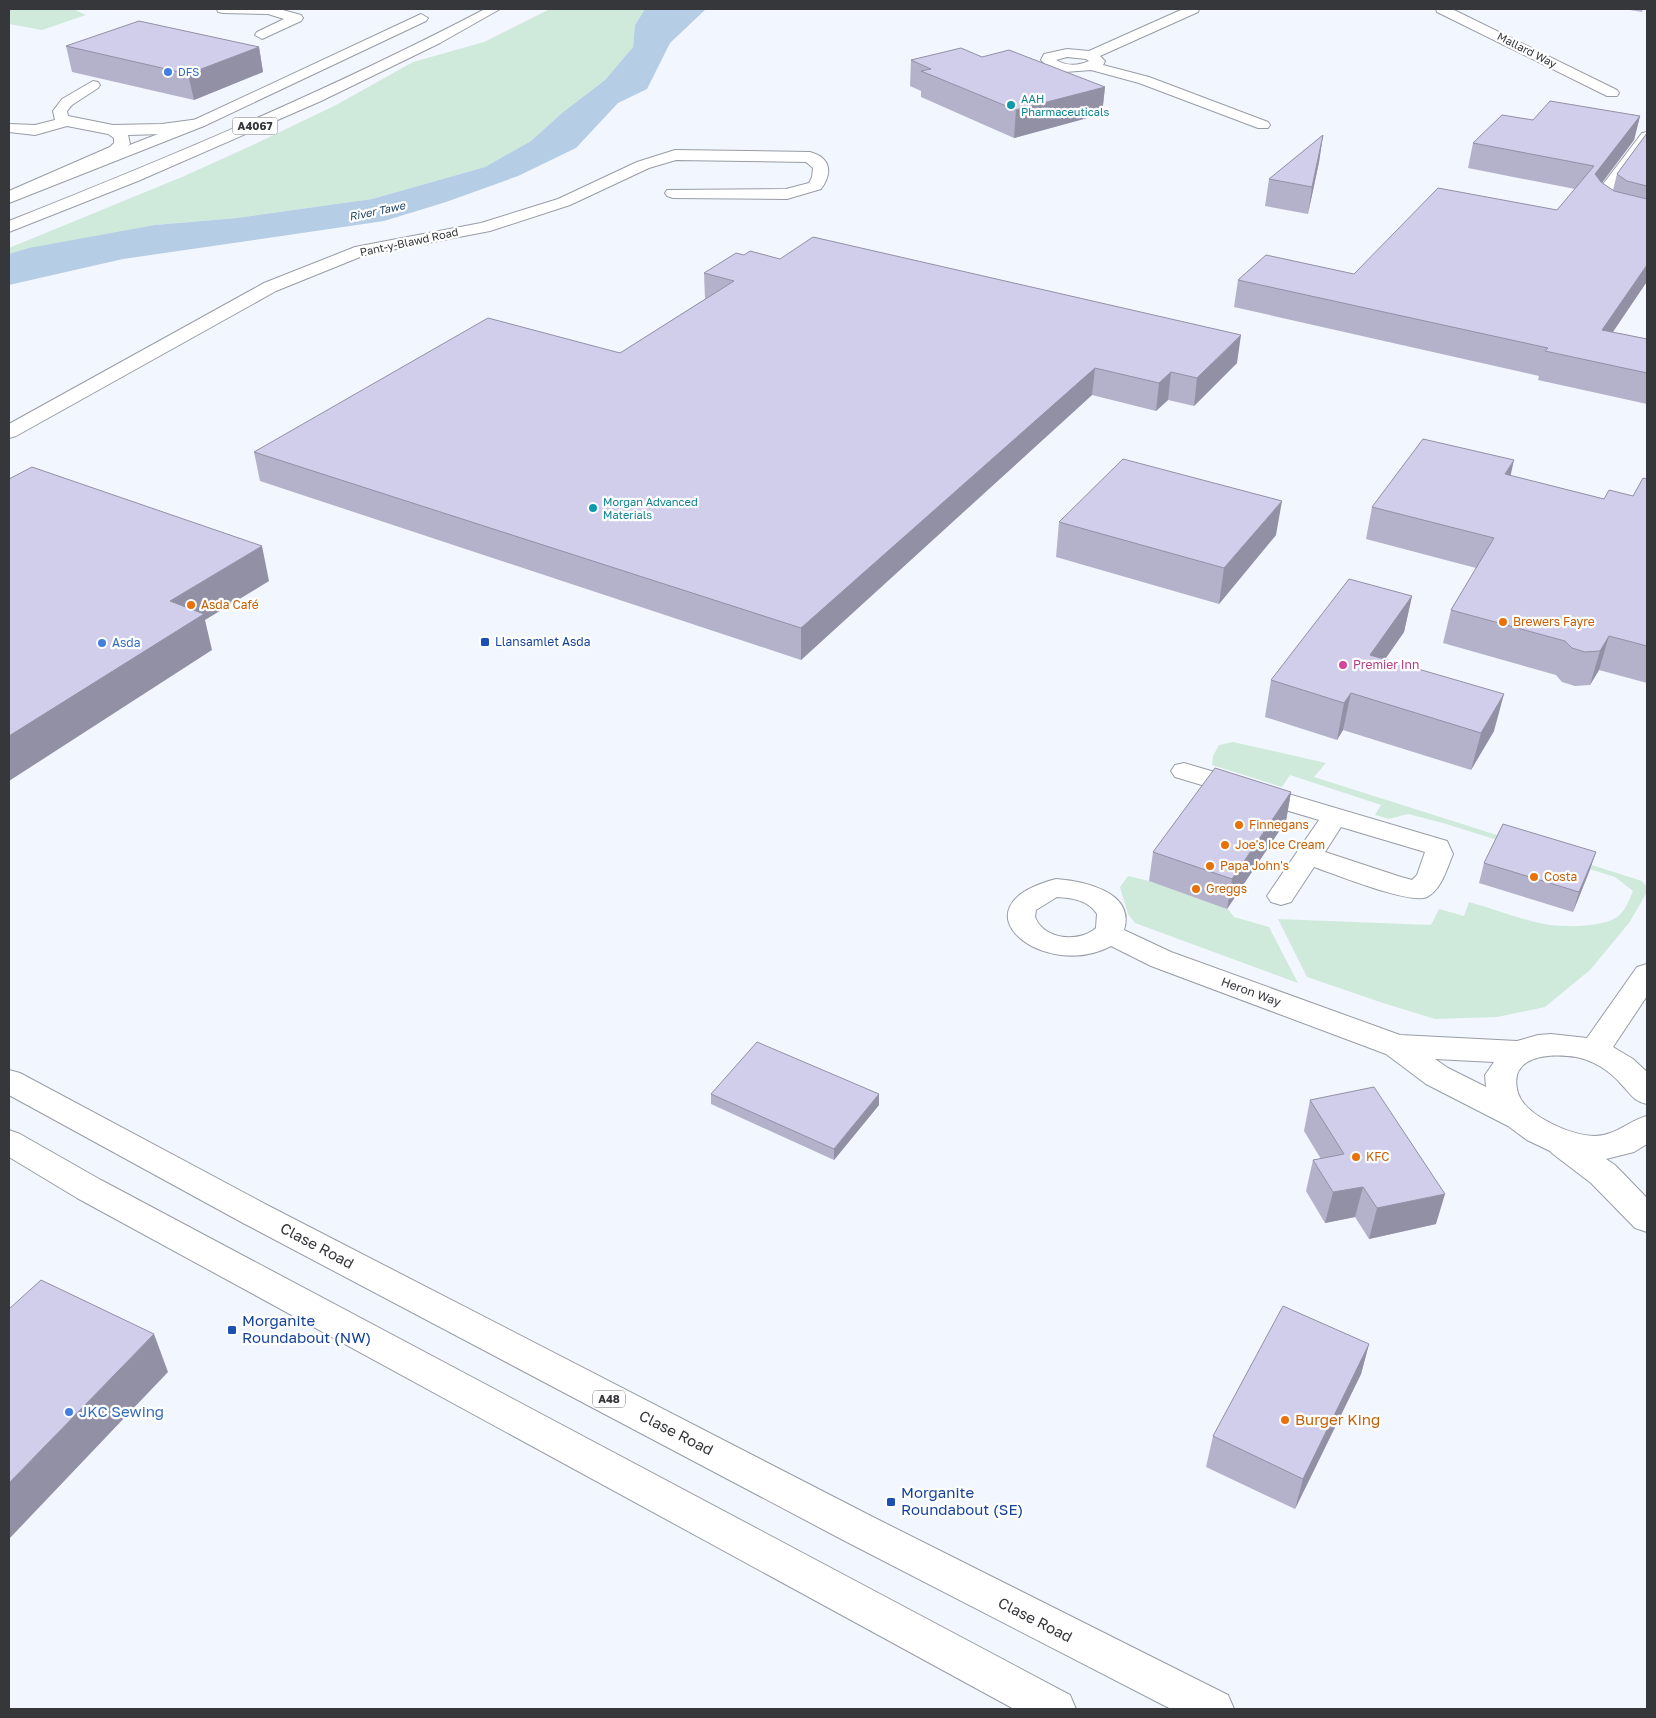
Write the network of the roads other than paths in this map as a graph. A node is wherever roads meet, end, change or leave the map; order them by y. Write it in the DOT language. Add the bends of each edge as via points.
graph roads {
  1 [pos="223,9"];
  2 [pos="494,9"];
  3 [pos="1193,9"];
  4 [pos="1442,9"];
  5 [pos="437,15"];
  6 [pos="421,18"];
  7 [pos="262,35"];
  8 [pos="93,85"];
  9 [pos="1612,92"];
  10 [pos="295,94"];
  11 [pos="67,121"];
  12 [pos="199,123"];
  13 [pos="1263,125"];
  14 [pos="9,128"];
  15 [pos="35,130"];
  16 [pos="114,130"];
  17 [pos="234,136"];
  18 [pos="1647,136"];
  19 [pos="15,145"];
  20 [pos="673,193"];
  21 [pos="9,198"];
  22 [pos="9,214"];
  23 [pos="1647,220"];
  24 [pos="9,227"];
  25 [pos="9,241"];
  26 [pos="9,432"];
  27 [pos="1184,771"];
  28 [pos="1335,816"];
  29 [pos="1309,856"];
  30 [pos="1281,896"];
  31 [pos="1107,933"];
  32 [pos="1647,974"];
  33 [pos="1397,1046"];
  34 [pos="1596,1051"];
  35 [pos="1520,1052"];
  36 [pos="9,1081"];
  37 [pos="1647,1093"];
  38 [pos="1518,1118"];
  39 [pos="1647,1128"];
  40 [pos="9,1142"];
  41 [pos="1560,1143"];
  42 [pos="1647,1219"];
  43 [pos="1055,1709"];
  44 [pos="1214,1709"];
  1 -- 7 [label="street" via="269,10 296,18"];
  2 -- 17 [label="street, A4067" via="414,52"];
  3 -- 13 [label="street" via="1114,46 1091,61"];
  4 -- 9 [label="street, Mallard Way"];
  5 -- 6 [label="street"];
  5 -- 10 [label="street, A4067"];
  6 -- 10 [label="street"];
  6 -- 12 [label="street"];
  8 -- 11 [label="street" via="67,102 60,111 61,118"];
  10 -- 22 [label="street, A4067"];
  11 -- 15 [label="street"];
  11 -- 16 [label="street"];
  12 -- 16 [label="street" via="162,129"];
  12 -- 21 [label="street"];
  14 -- 15 [label="street"];
  15 -- 19 [label="street"];
  16 -- 21 [label="street" via="122,137 122,144 115,150"];
  17 -- 24 [label="street, A4067"];
  17 -- 25 [label="street" via="196,161"];
  18 -- 23 [label="street" via="1599,200 1605,208"];
  20 -- 26 [label="street, Pant-y-Blawd Road" via="765,195 802,192 815,186 821,168 810,157 675,155 643,165 564,202 484,226 361,251 270,287"];
  27 -- 28 [label="street"];
  28 -- 29 [label="street"];
  28 -- 29 [label="street" via="1437,847 1439,854 1429,879 1418,890"];
  29 -- 30 [label="street"];
  31 -- 33 [label="street, Heron Way" via="1161,958"];
  32 -- 34 [label="street"];
  33 -- 35 [label="street, Heron Way"];
  33 -- 38 [label="street, Heron Way" via="1438,1076"];
  34 -- 35 [label="street" via="1555,1044"];
  34 -- 37 [label="street" via="1637,1078"];
  35 -- 38 [label="street" via="1508,1061 1501,1074 1506,1103"];
  36 -- 44 [label="street, Clase Road / A48" via="98,1132 550,1368"];
  38 -- 41 [label="street"];
  39 -- 41 [label="street" via="1633,1141 1612,1148"];
  40 -- 43 [label="street" via="98,1194"];
  41 -- 42 [label="street" via="1603,1174"];
}
